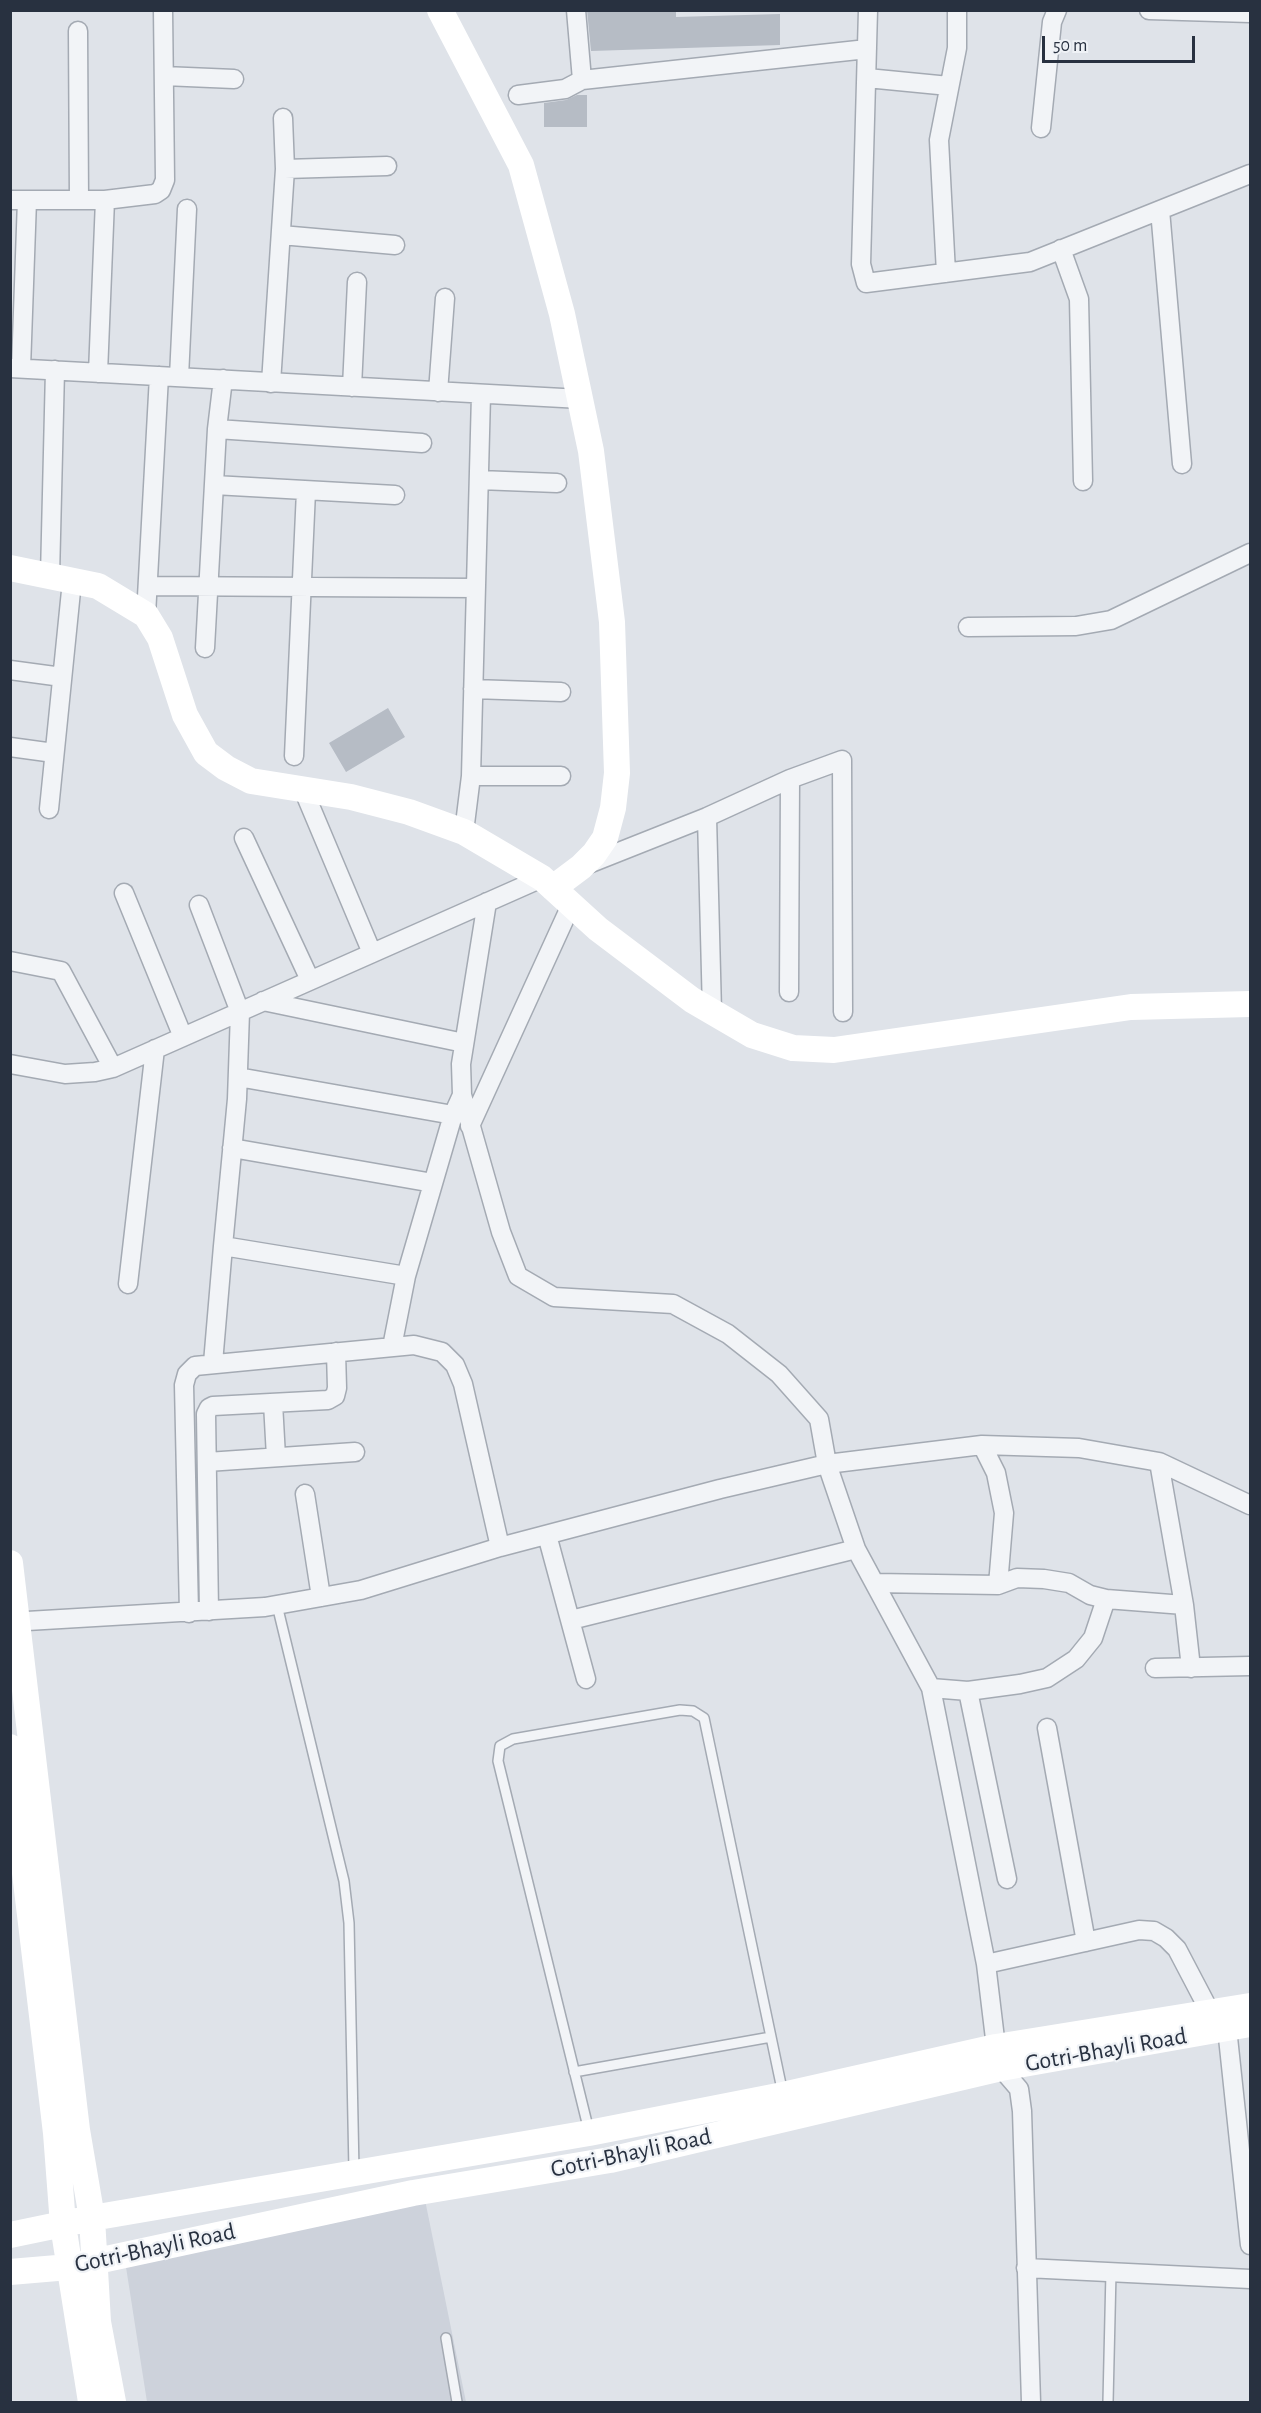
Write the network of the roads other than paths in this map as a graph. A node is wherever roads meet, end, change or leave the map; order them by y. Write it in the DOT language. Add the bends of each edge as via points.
graph roads {
  1 [pos="162,10"];
  2 [pos="440,10"];
  3 [pos="576,10"];
  4 [pos="868,10"];
  5 [pos="957,10"];
  6 [pos="1058,10"];
  7 [pos="1149,10"];
  8 [pos="1251,13"];
  9 [pos="78,31"];
  10 [pos="867,49"];
  11 [pos="164,76"];
  12 [pos="867,78"];
  13 [pos="234,79"];
  14 [pos="582,80"];
  15 [pos="949,86"];
  16 [pos="518,95"];
  17 [pos="283,118"];
  18 [pos="1041,128"];
  19 [pos="387,166"];
  20 [pos="285,169"];
  21 [pos="1251,174"];
  22 [pos="19,200"];
  23 [pos="79,200"];
  24 [pos="105,200"];
  25 [pos="187,208"];
  26 [pos="1160,210"];
  27 [pos="281,235"];
  28 [pos="395,245"];
  29 [pos="1061,249"];
  30 [pos="946,273"];
  31 [pos="357,282"];
  32 [pos="445,298"];
  33 [pos="16,368"];
  34 [pos="55,370"];
  35 [pos="98,373"];
  36 [pos="159,376"];
  37 [pos="178,377"];
  38 [pos="223,379"];
  39 [pos="271,383"];
  40 [pos="352,387"];
  41 [pos="438,392"];
  42 [pos="481,395"];
  43 [pos="581,399"];
  44 [pos="217,429"];
  45 [pos="422,443"];
  46 [pos="1182,464"];
  47 [pos="479,480"];
  48 [pos="1083,481"];
  49 [pos="557,483"];
  50 [pos="214,485"];
  51 [pos="306,490"];
  52 [pos="395,495"];
  53 [pos="1251,553"];
  54 [pos="10,568"];
  55 [pos="61,578"];
  56 [pos="148,586"];
  57 [pos="302,586"];
  58 [pos="208,587"];
  59 [pos="476,588"];
  60 [pos="146,615"];
  61 [pos="968,627"];
  62 [pos="205,648"];
  63 [pos="10,670"];
  64 [pos="62,676"];
  65 [pos="473,689"];
  66 [pos="561,692"];
  67 [pos="10,747"];
  68 [pos="54,753"];
  69 [pos="294,756"];
  70 [pos="471,776"];
  71 [pos="561,776"];
  72 [pos="790,779"];
  73 [pos="303,789"];
  74 [pos="49,809"];
  75 [pos="707,817"];
  76 [pos="464,832"];
  77 [pos="244,838"];
  78 [pos="581,867"];
  79 [pos="555,890"];
  80 [pos="124,893"];
  81 [pos="487,902"];
  82 [pos="199,905"];
  83 [pos="372,952"];
  84 [pos="10,961"];
  85 [pos="310,980"];
  86 [pos="789,992"];
  87 [pos="263,1001"];
  88 [pos="1251,1004"];
  89 [pos="240,1012"];
  90 [pos="712,1012"];
  91 [pos="843,1012"];
  92 [pos="183,1037"];
  93 [pos="464,1043"];
  94 [pos="155,1049"];
  95 [pos="10,1065"];
  96 [pos="113,1068"];
  97 [pos="237,1077"];
  98 [pos="462,1095"];
  99 [pos="453,1114"];
  100 [pos="470,1126"];
  101 [pos="232,1148"];
  102 [pos="433,1183"];
  103 [pos="223,1246"];
  104 [pos="406,1276"];
  105 [pos="128,1284"];
  106 [pos="392,1347"];
  107 [pos="336,1352"];
  108 [pos="213,1363"];
  109 [pos="273,1403"];
  110 [pos="982,1446"];
  111 [pos="355,1452"];
  112 [pos="276,1457"];
  113 [pos="207,1462"];
  114 [pos="1159,1462"];
  115 [pos="826,1464"];
  116 [pos="305,1494"];
  117 [pos="1251,1505"];
  118 [pos="547,1535"];
  119 [pos="500,1547"];
  120 [pos="856,1549"];
  121 [pos="10,1563"];
  122 [pos="875,1583"];
  123 [pos="998,1585"];
  124 [pos="321,1597"];
  125 [pos="1106,1599"];
  126 [pos="277,1605"];
  127 [pos="1184,1605"];
  128 [pos="209,1611"];
  129 [pos="189,1612"];
  130 [pos="571,1620"];
  131 [pos="14,1622"];
  132 [pos="1251,1666"];
  133 [pos="1155,1668"];
  134 [pos="1191,1668"];
  135 [pos="586,1679"];
  136 [pos="931,1688"];
  137 [pos="968,1691"];
  138 [pos="1047,1728"];
  139 [pos="10,1747"];
  140 [pos="1007,1880"];
  141 [pos="1086,1942"];
  142 [pos="986,1964"];
  143 [pos="1251,2006"];
  144 [pos="1229,2022"];
  145 [pos="771,2037"];
  146 [pos="999,2058"];
  147 [pos="574,2072"];
  148 [pos="783,2095"];
  149 [pos="589,2133"];
  150 [pos="354,2173"];
  151 [pos="92,2218"];
  152 [pos="63,2225"];
  153 [pos="10,2235"];
  154 [pos="1251,2245"];
  155 [pos="81,2264"];
  156 [pos="1026,2268"];
  157 [pos="10,2272"];
  158 [pos="1111,2272"];
  159 [pos="1251,2279"];
  160 [pos="446,2338"];
  161 [pos="91,2403"];
  162 [pos="113,2403"];
  163 [pos="457,2403"];
  164 [pos="1030,2403"];
  165 [pos="1107,2403"];
  1 -- 11 [label="street"];
  2 -- 43 [label="street" via="521,165"];
  3 -- 14 [label="street"];
  4 -- 10 [label="street"];
  5 -- 15 [label="street" via="957,48"];
  6 -- 18 [label="street" via="1052,22"];
  7 -- 8 [label="street"];
  9 -- 23 [label="street"];
  10 -- 12 [label="street"];
  10 -- 14 [label="street"];
  11 -- 13 [label="street"];
  11 -- 24 [label="street" via="164,185 155,194"];
  12 -- 15 [label="street"];
  12 -- 30 [label="street" via="861,264 866,283"];
  14 -- 16 [label="street" via="565,89"];
  15 -- 30 [label="street" via="939,140"];
  17 -- 20 [label="street"];
  19 -- 20 [label="street"];
  20 -- 27 [label="street"];
  21 -- 26 [label="street"];
  22 -- 23 [label="street"];
  22 -- 33 [label="street"];
  23 -- 24 [label="street"];
  24 -- 35 [label="street"];
  25 -- 37 [label="street"];
  26 -- 29 [label="street"];
  26 -- 46 [label="street"];
  27 -- 28 [label="street"];
  27 -- 39 [label="street"];
  29 -- 30 [label="street" via="1030,262"];
  29 -- 48 [label="street" via="1079,299"];
  31 -- 40 [label="street"];
  32 -- 41 [label="street"];
  33 -- 34 [label="street"];
  34 -- 35 [label="street"];
  34 -- 55 [label="street"];
  35 -- 36 [label="street"];
  36 -- 37 [label="street"];
  36 -- 56 [label="street"];
  37 -- 38 [label="street"];
  38 -- 39 [label="street"];
  38 -- 44 [label="street"];
  39 -- 40 [label="street"];
  40 -- 41 [label="street"];
  41 -- 42 [label="street"];
  42 -- 43 [label="street"];
  42 -- 47 [label="street"];
  43 -- 78 [label="street" via="612,622 617,773 614,808 605,838"];
  44 -- 45 [label="street"];
  44 -- 50 [label="street"];
  47 -- 49 [label="street"];
  47 -- 59 [label="street"];
  50 -- 51 [label="street"];
  50 -- 58 [label="street"];
  51 -- 52 [label="street"];
  51 -- 57 [label="street"];
  53 -- 61 [label="street" via="1111,621 1076,626"];
  54 -- 55 [label="street"];
  55 -- 60 [label="street" via="98,586"];
  55 -- 64 [label="street"];
  56 -- 58 [label="street"];
  56 -- 60 [label="street"];
  57 -- 58 [label="street"];
  57 -- 59 [label="street"];
  57 -- 69 [label="street"];
  58 -- 62 [label="street"];
  59 -- 65 [label="street"];
  60 -- 73 [label="street" via="160,639 185,715 206,753 251,782"];
  63 -- 64 [label="street"];
  64 -- 68 [label="street"];
  65 -- 66 [label="street"];
  65 -- 70 [label="street"];
  67 -- 68 [label="street"];
  68 -- 74 [label="street"];
  70 -- 71 [label="street"];
  70 -- 76 [label="street"];
  72 -- 75 [label="street"];
  72 -- 86 [label="street"];
  72 -- 91 [label="street" via="842,760"];
  73 -- 76 [label="street" via="409,812"];
  73 -- 83 [label="street"];
  75 -- 78 [label="street"];
  75 -- 90 [label="street"];
  76 -- 79 [label="street"];
  77 -- 85 [label="street"];
  78 -- 79 [label="street"];
  79 -- 81 [label="street"];
  79 -- 90 [label="street" via="598,929"];
  79 -- 100 [label="street"];
  80 -- 92 [label="street"];
  81 -- 83 [label="street"];
  81 -- 93 [label="street"];
  82 -- 89 [label="street"];
  83 -- 85 [label="street"];
  84 -- 96 [label="street" via="61,971"];
  85 -- 87 [label="street"];
  87 -- 89 [label="street"];
  87 -- 93 [label="street"];
  88 -- 90 [label="street" via="1131,1007 834,1050 793,1048 752,1035"];
  89 -- 92 [label="street"];
  89 -- 97 [label="street"];
  92 -- 94 [label="street"];
  93 -- 98 [label="street"];
  94 -- 96 [label="street"];
  94 -- 105 [label="street"];
  95 -- 96 [label="street" via="65,1074"];
  97 -- 99 [label="street"];
  97 -- 101 [label="street"];
  98 -- 99 [label="street"];
  98 -- 100 [label="street"];
  99 -- 102 [label="street"];
  100 -- 115 [label="street" via="518,1276 554,1298 673,1304 728,1334 779,1374 819,1419"];
  101 -- 102 [label="street"];
  101 -- 103 [label="street"];
  102 -- 104 [label="street"];
  103 -- 104 [label="street"];
  103 -- 108 [label="street"];
  104 -- 106 [label="street"];
  106 -- 107 [label="street"];
  106 -- 119 [label="street" via="414,1345 442,1352 455,1365 463,1384"];
  107 -- 108 [label="street"];
  107 -- 109 [label="street" via="335,1396 328,1400"];
  108 -- 129 [label="street" via="195,1366 184,1385"];
  109 -- 112 [label="street"];
  109 -- 113 [label="street" via="209,1408"];
  110 -- 114 [label="street" via="1079,1448"];
  110 -- 115 [label="street"];
  110 -- 123 [label="street" via="996,1473 1004,1513"];
  111 -- 112 [label="street"];
  112 -- 113 [label="street"];
  113 -- 128 [label="street"];
  114 -- 117 [label="street"];
  114 -- 127 [label="street"];
  115 -- 118 [label="street"];
  115 -- 120 [label="street"];
  116 -- 124 [label="street"];
  118 -- 119 [label="street"];
  118 -- 130 [label="street"];
  119 -- 124 [label="street" via="361,1590"];
  120 -- 122 [label="street"];
  120 -- 130 [label="street"];
  121 -- 131 [label="street"];
  122 -- 123 [label="street"];
  122 -- 136 [label="street"];
  123 -- 125 [label="street" via="1017,1578 1044,1579 1069,1583"];
  124 -- 126 [label="street"];
  125 -- 127 [label="street"];
  125 -- 137 [label="street" via="1093,1638 1076,1659 1047,1678"];
  126 -- 128 [label="street"];
  126 -- 150 [label="lane" via="344,1881 349,1923"];
  127 -- 134 [label="street"];
  128 -- 129 [label="street"];
  129 -- 131 [label="street"];
  130 -- 135 [label="street"];
  131 -- 151 [label="street" via="76,2130"];
  132 -- 134 [label="street"];
  133 -- 134 [label="street"];
  136 -- 137 [label="street"];
  136 -- 142 [label="street"];
  137 -- 140 [label="street"];
  138 -- 141 [label="street"];
  139 -- 152 [label="street" via="56,2133"];
  141 -- 142 [label="street"];
  141 -- 144 [label="street" via="1139,1930 1154,1931 1177,1949"];
  142 -- 146 [label="street"];
  143 -- 144 [label="street, Gotri-Bhayli Road"];
  144 -- 146 [label="street, Gotri-Bhayli Road"];
  144 -- 154 [label="street"];
  145 -- 147 [label="lane"];
  145 -- 147 [label="lane" via="704,1718 693,1711 680,1710 513,1739 500,1746 498,1761"];
  145 -- 148 [label="lane"];
  146 -- 148 [label="street, Gotri-Bhayli Road"];
  146 -- 155 [label="street, Gotri-Bhayli Road" via="610,2160 413,2193"];
  146 -- 156 [label="street" via="1019,2089 1022,2110"];
  147 -- 149 [label="lane"];
  148 -- 149 [label="street, Gotri-Bhayli Road"];
  149 -- 150 [label="street, Gotri-Bhayli Road"];
  150 -- 151 [label="street, Gotri-Bhayli Road"];
  151 -- 152 [label="street, Gotri-Bhayli Road"];
  151 -- 155 [label="street"];
  152 -- 153 [label="street, Gotri-Bhayli Road"];
  152 -- 155 [label="street"];
  155 -- 157 [label="street, Gotri-Bhayli Road"];
  155 -- 161 [label="street"];
  155 -- 162 [label="street" via="98,2322"];
  156 -- 158 [label="street"];
  156 -- 164 [label="street"];
  158 -- 159 [label="street"];
  158 -- 165 [label="lane"];
  160 -- 163 [label="lane"];
}
